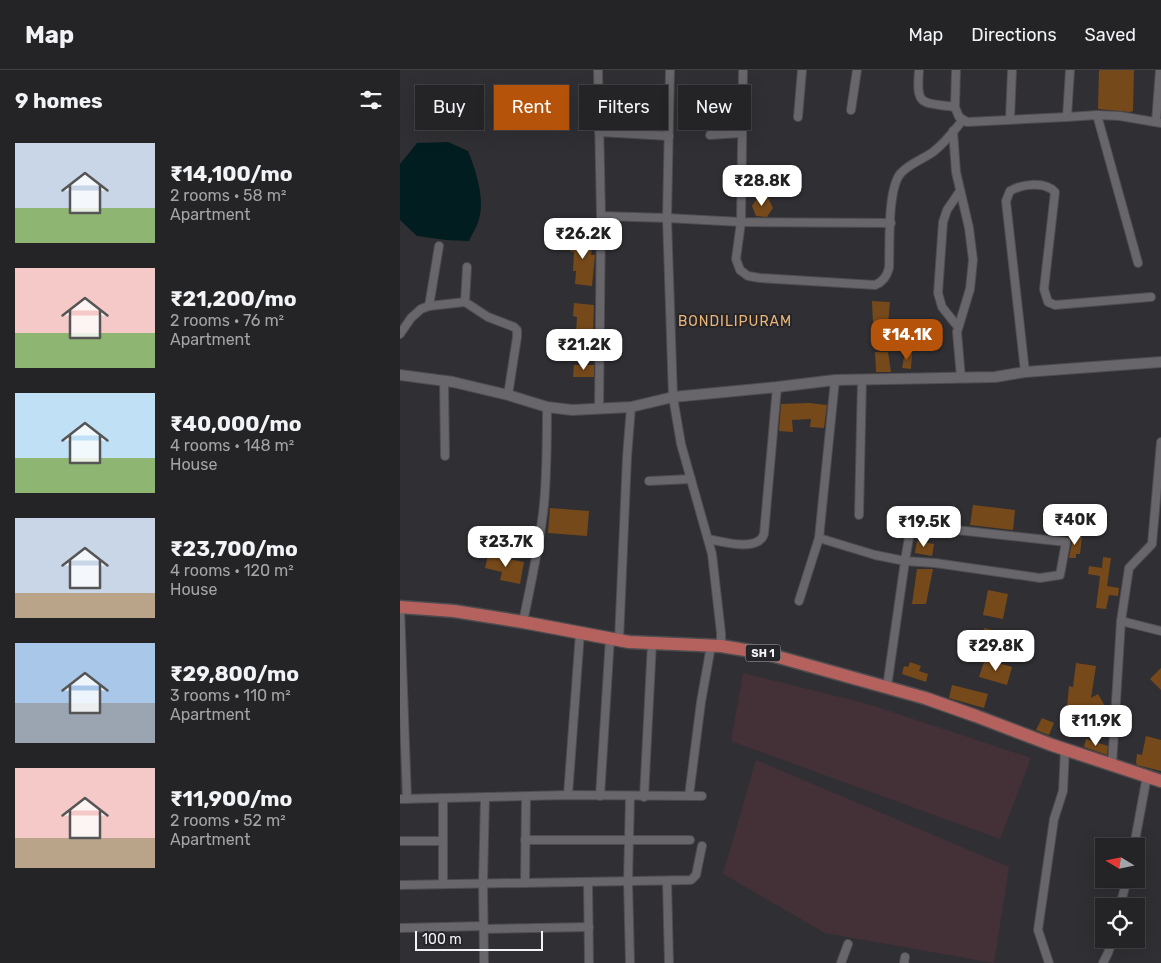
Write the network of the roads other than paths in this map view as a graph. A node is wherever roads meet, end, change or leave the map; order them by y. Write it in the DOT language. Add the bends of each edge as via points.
graph roads {
  1 [pos="598,70"];
  2 [pos="670,70"];
  3 [pos="742,70"];
  4 [pos="802,70"];
  5 [pos="857,70"];
  6 [pos="919,70"];
  7 [pos="956,70"];
  8 [pos="1012,70"];
  9 [pos="1070,70"];
  10 [pos="1160,70"];
  11 [pos="955,107"];
  12 [pos="851,110"];
  13 [pos="1097,115"];
  14 [pos="798,116"];
  15 [pos="1067,117"];
  16 [pos="1010,120"];
  17 [pos="962,121"];
  18 [pos="1158,123"];
  19 [pos="953,131"];
  20 [pos="599,132"];
  21 [pos="742,133"];
  22 [pos="710,135"];
  23 [pos="669,136"];
  24 [pos="960,192"];
  25 [pos="601,216"];
  26 [pos="667,218"];
  27 [pos="741,222"];
  28 [pos="891,223"];
  29 [pos="439,246"];
  30 [pos="1138,263"];
  31 [pos="467,268"];
  32 [pos="1152,297"];
  33 [pos="465,302"];
  34 [pos="430,306"];
  35 [pos="958,327"];
  36 [pos="400,334"];
  37 [pos="1161,362"];
  38 [pos="1025,372"];
  39 [pos="400,375"];
  40 [pos="961,378"];
  41 [pos="862,379"];
  42 [pos="444,380"];
  43 [pos="835,380"];
  44 [pos="777,387"];
  45 [pos="508,395"];
  46 [pos="673,398"];
  47 [pos="547,407"];
  48 [pos="631,407"];
  49 [pos="599,409"];
  50 [pos="1161,442"];
  51 [pos="445,456"];
  52 [pos="691,479"];
  53 [pos="649,481"];
  54 [pos="859,516"];
  55 [pos="819,538"];
  56 [pos="708,539"];
  57 [pos="905,561"];
  58 [pos="799,601"];
  59 [pos="400,607"];
  60 [pos="1121,621"];
  61 [pos="523,622"];
  62 [pos="1161,631"];
  63 [pos="580,633"];
  64 [pos="614,639"];
  65 [pos="652,643"];
  66 [pos="716,646"];
  67 [pos="888,687"];
  68 [pos="1065,749"];
  69 [pos="1112,765"];
  70 [pos="1147,776"];
  71 [pos="1161,781"];
  72 [pos="568,795"];
  73 [pos="526,796"];
  74 [pos="600,796"];
  75 [pos="689,796"];
  76 [pos="702,796"];
  77 [pos="485,797"];
  78 [pos="630,797"];
  79 [pos="644,797"];
  80 [pos="443,798"];
  81 [pos="403,799"];
  82 [pos="1135,838"];
  83 [pos="629,839"];
  84 [pos="525,840"];
  85 [pos="690,840"];
  86 [pos="400,841"];
  87 [pos="443,841"];
  88 [pos="702,846"];
  89 [pos="667,880"];
  90 [pos="628,881"];
  91 [pos="588,882"];
  92 [pos="483,883"];
  93 [pos="524,883"];
  94 [pos="443,884"];
  95 [pos="400,885"];
  96 [pos="484,927"];
  97 [pos="589,927"];
  98 [pos="400,928"];
  99 [pos="848,944"];
  100 [pos="1109,948"];
  101 [pos="484,963"];
  102 [pos="589,963"];
  103 [pos="630,963"];
  104 [pos="669,963"];
  105 [pos="841,963"];
  106 [pos="1049,963"];
  107 [pos="1103,963"];
  1 -- 20 [label="street"];
  2 -- 23 [label="street"];
  3 -- 21 [label="street"];
  4 -- 14 [label="street"];
  5 -- 12 [label="street"];
  6 -- 11 [label="street" via="917,90 921,99"];
  7 -- 11 [label="street"];
  8 -- 16 [label="street"];
  9 -- 15 [label="street"];
  10 -- 18 [label="street"];
  11 -- 17 [label="street"];
  13 -- 15 [label="street"];
  13 -- 18 [label="street"];
  13 -- 30 [label="street"];
  15 -- 16 [label="street"];
  16 -- 17 [label="street"];
  17 -- 19 [label="street"];
  19 -- 24 [label="street"];
  19 -- 28 [label="street" via="941,146 900,174 891,200"];
  20 -- 23 [label="street"];
  20 -- 25 [label="street"];
  21 -- 22 [label="street"];
  21 -- 27 [label="street"];
  23 -- 26 [label="street"];
  24 -- 35 [label="street" via="973,260 970,289"];
  24 -- 35 [label="street" via="943,222 938,293 942,308"];
  25 -- 26 [label="street"];
  25 -- 49 [label="street"];
  26 -- 27 [label="street"];
  26 -- 46 [label="street"];
  27 -- 28 [label="street"];
  27 -- 28 [label="street" via="736,259 740,270 748,276 875,285 885,278 889,268"];
  29 -- 34 [label="street"];
  31 -- 33 [label="street"];
  32 -- 38 [label="street" via="1055,306 1048,302 1044,289 1055,192 1043,185 1018,186 1010,190 1006,201"];
  33 -- 34 [label="street"];
  33 -- 45 [label="street" via="517,330"];
  34 -- 36 [label="street" via="411,318"];
  35 -- 40 [label="street"];
  37 -- 38 [label="street"];
  38 -- 40 [label="street"];
  39 -- 42 [label="street"];
  40 -- 41 [label="street"];
  41 -- 43 [label="street"];
  41 -- 54 [label="street"];
  42 -- 45 [label="street"];
  42 -- 51 [label="street"];
  43 -- 44 [label="street"];
  43 -- 55 [label="street"];
  44 -- 46 [label="street"];
  44 -- 56 [label="street" via="762,539 755,544"];
  45 -- 47 [label="street"];
  46 -- 48 [label="street"];
  46 -- 52 [label="street"];
  47 -- 49 [label="street"];
  47 -- 61 [label="street" via="543,505"];
  48 -- 49 [label="street"];
  48 -- 64 [label="street"];
  50 -- 60 [label="street" via="1152,544 1129,568"];
  52 -- 53 [label="street"];
  52 -- 56 [label="street"];
  55 -- 57 [label="street"];
  55 -- 58 [label="street"];
  56 -- 66 [label="street" via="720,625"];
  57 -- 57 [label="street" via="911,525 1066,542 1060,575 1040,578"];
  57 -- 67 [label="street"];
  59 -- 61 [label="main road, SH 1" via="454,611"];
  59 -- 81 [label="street"];
  60 -- 62 [label="street"];
  60 -- 69 [label="street"];
  61 -- 63 [label="main road, SH 1"];
  63 -- 64 [label="main road, SH 1"];
  63 -- 72 [label="street"];
  64 -- 65 [label="main road, SH 1"];
  64 -- 74 [label="street"];
  65 -- 66 [label="main road, SH 1"];
  65 -- 79 [label="street"];
  66 -- 67 [label="main road, SH 1" via="764,653"];
  66 -- 75 [label="street" via="701,702"];
  67 -- 68 [label="main road, SH 1"];
  68 -- 69 [label="main road, SH 1"];
  68 -- 106 [label="street" via="1063,791 1054,819 1038,930"];
  69 -- 70 [label="main road, SH 1"];
  70 -- 71 [label="main road, SH 1"];
  70 -- 82 [label="street"];
  72 -- 73 [label="street"];
  72 -- 74 [label="street"];
  73 -- 77 [label="street"];
  73 -- 84 [label="street"];
  74 -- 78 [label="street"];
  75 -- 76 [label="street"];
  75 -- 79 [label="street"];
  77 -- 80 [label="street"];
  77 -- 92 [label="street"];
  78 -- 79 [label="street"];
  78 -- 83 [label="street"];
  80 -- 81 [label="street"];
  80 -- 87 [label="street"];
  83 -- 84 [label="street"];
  83 -- 85 [label="street"];
  83 -- 90 [label="street"];
  84 -- 93 [label="street"];
  86 -- 87 [label="street"];
  87 -- 94 [label="street"];
  88 -- 89 [label="street" via="694,878"];
  89 -- 90 [label="street"];
  89 -- 104 [label="street"];
  90 -- 91 [label="street"];
  90 -- 103 [label="street"];
  91 -- 93 [label="street"];
  91 -- 97 [label="street"];
  92 -- 93 [label="street"];
  92 -- 94 [label="street"];
  92 -- 96 [label="street"];
  94 -- 95 [label="street"];
  96 -- 97 [label="street"];
  96 -- 98 [label="street"];
  96 -- 101 [label="street"];
  97 -- 102 [label="street"];
  99 -- 105 [label="street"];
  100 -- 107 [label="street"];
}
